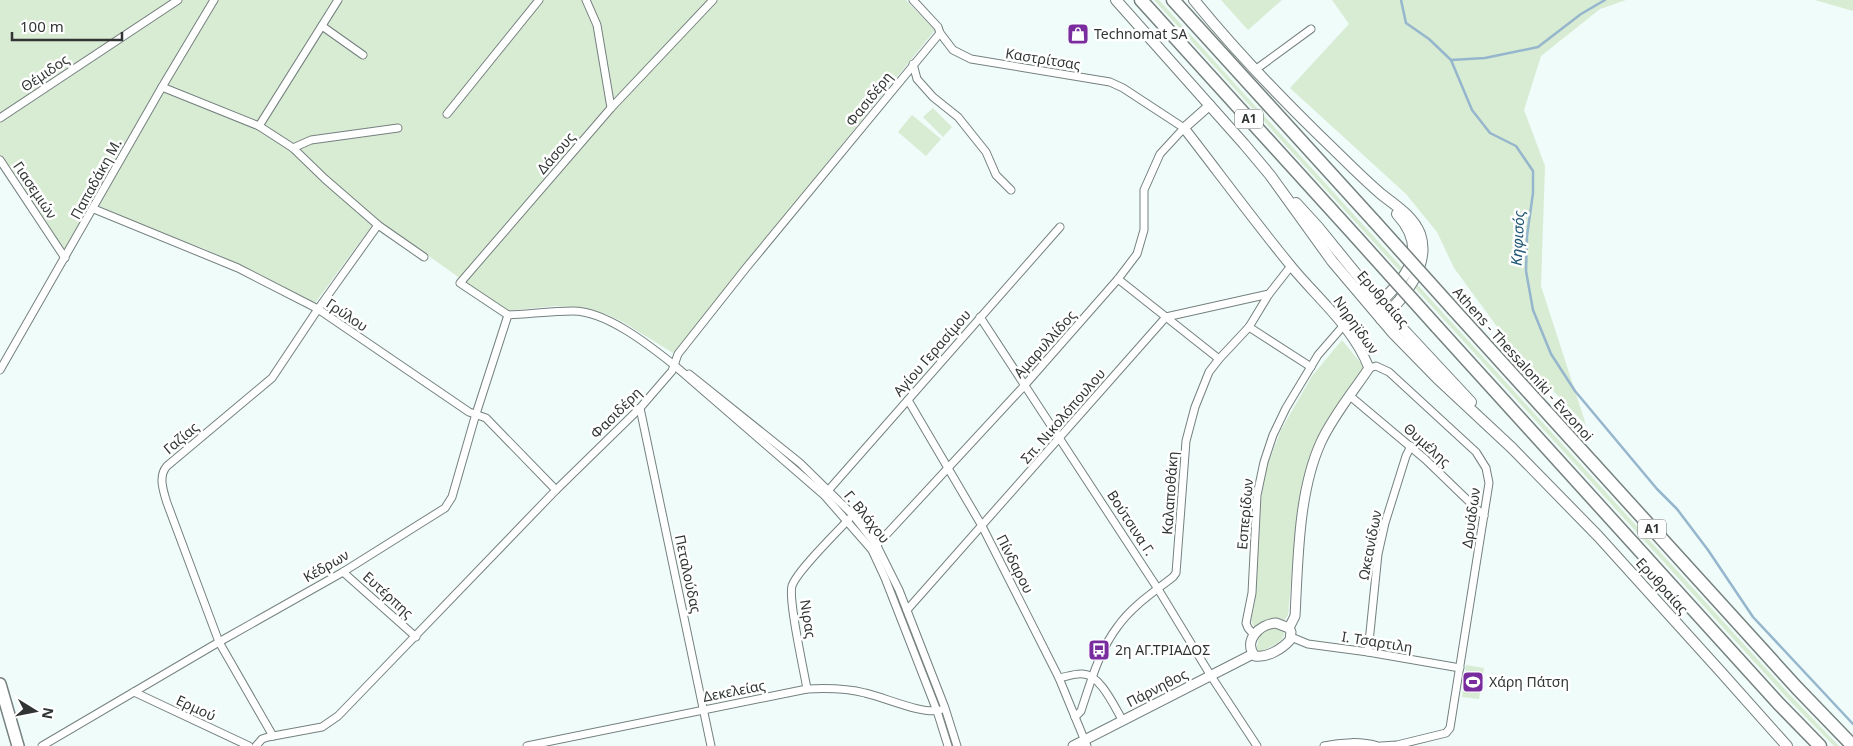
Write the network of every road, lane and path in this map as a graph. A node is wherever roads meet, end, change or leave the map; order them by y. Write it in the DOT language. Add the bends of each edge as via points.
graph roads {
  1 [pos="178,0"];
  2 [pos="214,0"];
  3 [pos="338,0"];
  4 [pos="539,0"];
  5 [pos="586,0"];
  6 [pos="713,0"];
  7 [pos="913,0"];
  8 [pos="1116,0"];
  9 [pos="1141,0"];
  10 [pos="1173,0"];
  11 [pos="1194,0"];
  12 [pos="322,26"];
  13 [pos="1311,29"];
  14 [pos="940,33"];
  15 [pos="363,55"];
  16 [pos="914,64"];
  17 [pos="1254,70"];
  18 [pos="162,87"];
  19 [pos="1210,105"];
  20 [pos="611,108"];
  21 [pos="447,114"];
  22 [pos="0,118"];
  23 [pos="259,126"];
  24 [pos="398,128"];
  25 [pos="1184,128"];
  26 [pos="293,148"];
  27 [pos="0,160"];
  28 [pos="1011,190"];
  29 [pos="1381,194"];
  30 [pos="94,209"];
  31 [pos="378,225"];
  32 [pos="1060,226"];
  33 [pos="424,257"];
  34 [pos="66,258"];
  35 [pos="1291,266"];
  36 [pos="1118,279"];
  37 [pos="1269,294"];
  38 [pos="1377,306"];
  39 [pos="318,309"];
  40 [pos="508,315"];
  41 [pos="1385,316"];
  42 [pos="980,317"];
  43 [pos="1166,318"];
  44 [pos="1344,325"];
  45 [pos="1249,327"];
  46 [pos="1219,359"];
  47 [pos="674,365"];
  48 [pos="1311,368"];
  49 [pos="1369,368"];
  50 [pos="0,370"];
  51 [pos="1024,386"];
  52 [pos="1350,396"];
  53 [pos="908,400"];
  54 [pos="640,408"];
  55 [pos="476,415"];
  56 [pos="1060,438"];
  57 [pos="1411,446"];
  58 [pos="948,469"];
  59 [pos="556,490"];
  60 [pos="826,493"];
  61 [pos="853,515"];
  62 [pos="1484,516"];
  63 [pos="847,522"];
  64 [pos="982,526"];
  65 [pos="874,548"];
  66 [pos="343,572"];
  67 [pos="1158,589"];
  68 [pos="907,610"];
  69 [pos="1290,632"];
  70 [pos="1254,635"];
  71 [pos="416,637"];
  72 [pos="219,642"];
  73 [pos="1368,652"];
  74 [pos="1253,654"];
  75 [pos="1460,668"];
  76 [pos="1092,676"];
  77 [pos="1211,676"];
  78 [pos="1059,678"];
  79 [pos="0,684"];
  80 [pos="807,689"];
  81 [pos="134,692"];
  82 [pos="945,708"];
  83 [pos="703,709"];
  84 [pos="937,711"];
  85 [pos="1075,717"];
  86 [pos="1123,722"];
  87 [pos="273,736"];
  88 [pos="1086,743"];
  89 [pos="18,746"];
  90 [pos="42,746"];
  91 [pos="249,746"];
  92 [pos="256,746"];
  93 [pos="527,746"];
  94 [pos="711,746"];
  95 [pos="948,746"];
  96 [pos="957,746"];
  97 [pos="1073,746"];
  98 [pos="1257,746"];
  99 [pos="1324,746"];
  100 [pos="1379,746"];
  101 [pos="1787,746"];
  102 [pos="1820,746"];
  103 [pos="1853,746"];
  1 -- 22 [label="street, Θέμιδος"];
  2 -- 18 [label="street, Παπαδάκη Μ."];
  3 -- 12 [label="street"];
  4 -- 21 [label="street"];
  5 -- 20 [label="street" via="597,25"];
  6 -- 20 [label="street, Δάσους"];
  7 -- 14 [label="street, Καστρίτσας"];
  8 -- 19 [label="main road, Ερυθραίας"];
  9 -- 102 [label="highway, Α1, bridge"];
  10 -- 103 [label="highway, Athens - Thessaloniki - Evzonoi / Α1, bridge"];
  11 -- 17 [label="main road"];
  12 -- 15 [label="street"];
  12 -- 23 [label="street"];
  13 -- 17 [label="street"];
  14 -- 16 [label="street, Φασιδέρη"];
  14 -- 25 [label="street, Καστρίτσας" via="953,50 971,59 1118,84"];
  16 -- 28 [label="street" via="917,79 958,117 986,152 996,175"];
  16 -- 47 [label="street, Φασιδέρη" via="746,268 678,354"];
  17 -- 29 [label="main road"];
  18 -- 23 [label="street"];
  18 -- 30 [label="street, Παπαδάκη Μ."];
  19 -- 25 [label="street"];
  19 -- 38 [label="main road, Ερυθραίας" via="1318,227"];
  20 -- 40 [label="street, Δάσους" via="460,283"];
  23 -- 26 [label="street"];
  24 -- 26 [label="street" via="312,140"];
  25 -- 35 [label="street, Νηρηϊδων"];
  25 -- 36 [label="street, Αμαρυλλίδος" via="1160,154 1144,190 1144,230 1137,254"];
  26 -- 31 [label="street"];
  27 -- 34 [label="street, Γιασεμιών"];
  29 -- 38 [label="main road" via="1408,228 1414,244 1412,258 1401,282"];
  29 -- 41 [label="main road" via="1414,224 1422,243 1422,257 1410,285"];
  30 -- 34 [label="street, Παπαδάκη Μ."];
  30 -- 39 [label="street, Γρύλου" via="238,268"];
  31 -- 33 [label="street"];
  31 -- 39 [label="street, Γαζίας"];
  32 -- 42 [label="street, Αγίου Γερασίμου"];
  34 -- 50 [label="street, Παπαδάκη Μ."];
  35 -- 37 [label="street, Καλαποθάκη"];
  35 -- 44 [label="street, Νηρηϊδων"];
  36 -- 43 [label="street"];
  36 -- 51 [label="street, Αμαρυλλίδος"];
  37 -- 43 [label="street"];
  37 -- 45 [label="street, Καλαποθάκη"];
  38 -- 41 [label="main road, Ερυθραίας"];
  39 -- 55 [label="street, Γρύλου"];
  39 -- 72 [label="street, Γαζίας" via="272,378 168,466 162,475 167,502"];
  40 -- 47 [label="street, Γ. Βλάχου" via="586,313 626,330"];
  40 -- 55 [label="street, Κέδρων"];
  41 -- 101 [label="main road, Ερυθραίας" via="1437,378 1512,448 1598,536"];
  42 -- 51 [label="street, Βούτσινα Γ."];
  42 -- 53 [label="street, Αγίου Γερασίμου"];
  43 -- 46 [label="street"];
  43 -- 56 [label="street, Σπ. Νικολόπουλου"];
  44 -- 48 [label="street, Εσπερίδων"];
  44 -- 49 [label="street, Νηρηϊδων"];
  45 -- 46 [label="street, Καλαποθάκη"];
  45 -- 48 [label="street"];
  46 -- 67 [label="street, Καλαποθάκη" via="1204,386 1186,441 1176,573"];
  47 -- 54 [label="street, Φασιδέρη"];
  47 -- 60 [label="street, Γ. Βλάχου" via="693,376 792,456"];
  48 -- 70 [label="street, Εσπερίδων" via="1279,422 1258,487 1252,593 1246,623"];
  49 -- 52 [label="street, Νηρηϊδων"];
  49 -- 62 [label="street, Δρυάδων" via="1381,368 1394,376 1480,457 1488,477"];
  51 -- 56 [label="street, Βούτσινα Γ."];
  51 -- 58 [label="street, Αμαρυλλίδος"];
  52 -- 57 [label="street, Θυμέλης"];
  52 -- 69 [label="street, Νηρηϊδων" via="1322,441 1308,482 1295,616"];
  53 -- 58 [label="street, Πίνδαρου"];
  53 -- 60 [label="street, Αγίου Γερασίμου"];
  54 -- 59 [label="street, Φασιδέρη"];
  54 -- 83 [label="street, Πεταλούδας"];
  55 -- 59 [label="street, Γρύλου" via="490,422"];
  55 -- 66 [label="street, Κέδρων" via="448,505"];
  56 -- 64 [label="street, Σπ. Νικολόπουλου"];
  56 -- 67 [label="street, Βούτσινα Γ."];
  57 -- 62 [label="street, Θυμέλης"];
  57 -- 73 [label="street, Ωκεανίδων" via="1385,522 1378,554"];
  58 -- 64 [label="street, Πίνδαρου"];
  58 -- 65 [label="street, Αμαρυλλίδος"];
  59 -- 71 [label="street, Φασιδέρη"];
  60 -- 61 [label="street, Γ. Βλάχου"];
  60 -- 63 [label="street, Γ. Βλάχου"];
  61 -- 63 [label="street, Νιρας"];
  61 -- 65 [label="street, Γ. Βλάχου"];
  62 -- 75 [label="street, Δρυάδων"];
  63 -- 65 [label="street, Γ. Βλάχου"];
  63 -- 80 [label="street, Νιρας" via="792,587"];
  64 -- 68 [label="street, Σπ. Νικολόπουλου"];
  64 -- 78 [label="street, Πίνδαρου"];
  65 -- 68 [label="street, Γ. Βλάχου"];
  65 -- 84 [label="street, Γ. Βλάχου"];
  66 -- 71 [label="street, Ευτέρπης"];
  66 -- 72 [label="street, Κέδρων"];
  67 -- 76 [label="street, Καλαποθάκη" via="1117,626"];
  67 -- 77 [label="street, Βούτσινα Γ."];
  68 -- 82 [label="street, Γ. Βλάχου"];
  69 -- 70 [label="street" via="1276,623 1266,624"];
  69 -- 73 [label="street, Ι. Τσαρτιλη" via="1308,644"];
  69 -- 74 [label="street" via="1288,643 1273,653 1260,657"];
  70 -- 74 [label="street"];
  71 -- 87 [label="street, Φασιδέρη" via="330,722 322,727"];
  72 -- 81 [label="street, Κέδρων"];
  72 -- 87 [label="street, Γαζίας"];
  73 -- 75 [label="street, Ι. Τσαρτιλη"];
  74 -- 77 [label="street, Πάρνηθος"];
  75 -- 100 [label="street, Δρυάδων" via="1450,728 1446,732 1397,745"];
  76 -- 78 [label="street" via="1081,674"];
  76 -- 85 [label="street, Καλαποθάκη" via="1081,711"];
  76 -- 86 [label="street" via="1102,686"];
  77 -- 86 [label="street, Πάρνηθος"];
  77 -- 98 [label="street, Βούτσινα Γ."];
  78 -- 85 [label="street, Πίνδαρου"];
  79 -- 89 [label="main road"];
  80 -- 83 [label="street, Δεκελείας"];
  80 -- 84 [label="street, Δεκελείας" via="856,691 926,712"];
  81 -- 90 [label="street, Κέδρων"];
  81 -- 91 [label="street, Ερμού"];
  82 -- 84 [label="street, Δεκελείας"];
  82 -- 96 [label="street, Γ. Βλάχου"];
  83 -- 93 [label="street, Δεκελείας"];
  83 -- 94 [label="street, Πεταλούδας"];
  84 -- 95 [label="street, Γ. Βλάχου"];
  85 -- 88 [label="street, Πίνδαρου"];
  86 -- 88 [label="street, Πάρνηθος"];
  87 -- 92 [label="street, Φασιδέρη" via="262,739"];
  88 -- 97 [label="street, Πάρνηθος"];
  99 -- 100 [label="street" via="1368,743"];
}
